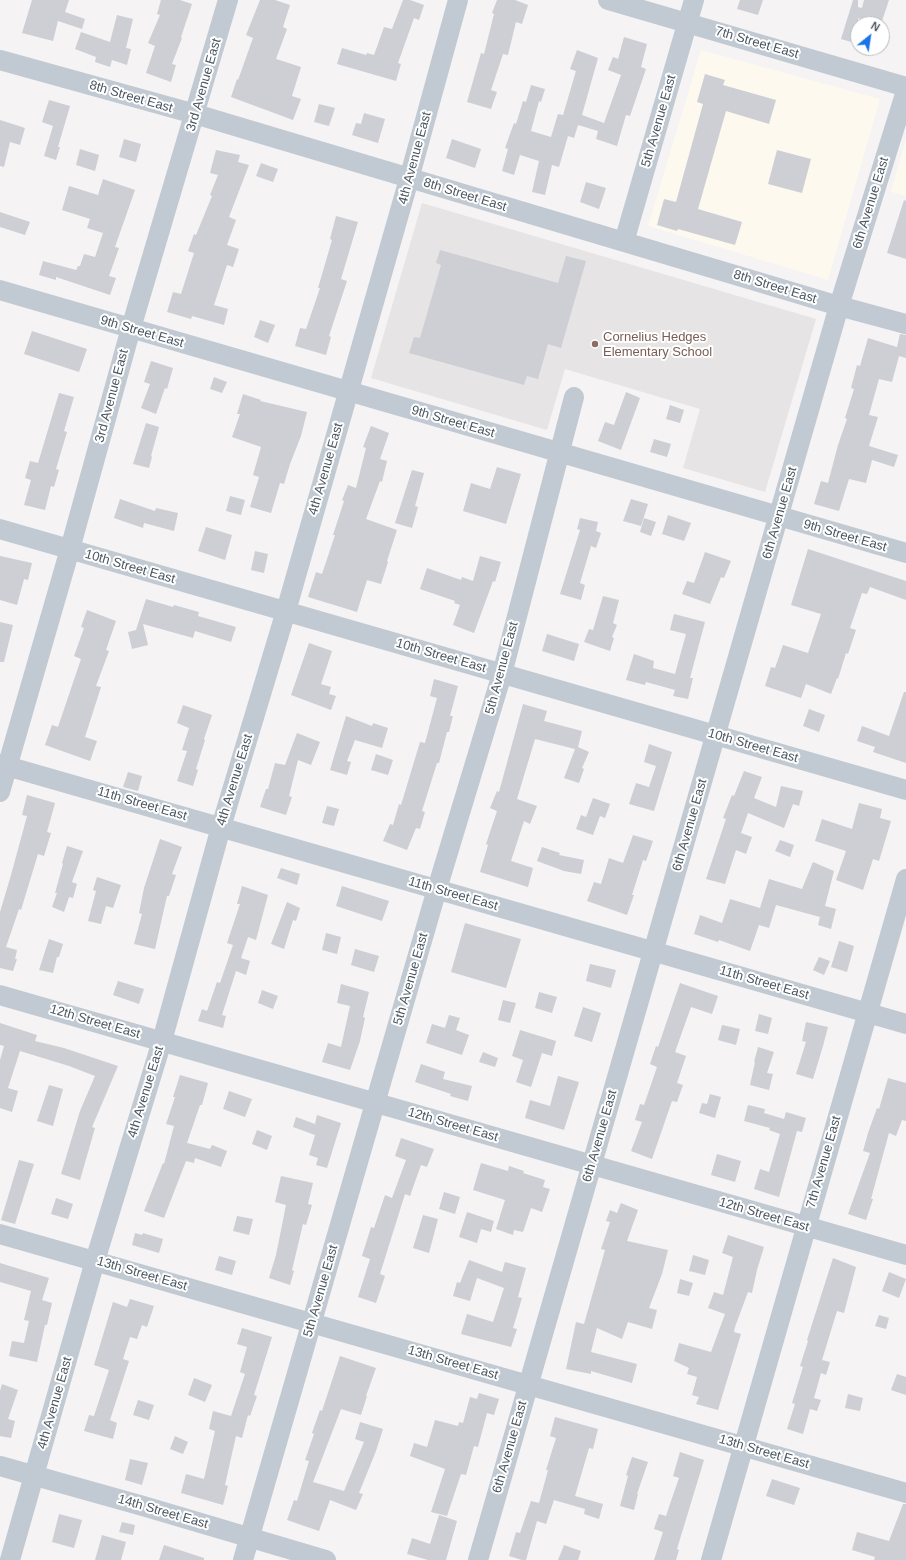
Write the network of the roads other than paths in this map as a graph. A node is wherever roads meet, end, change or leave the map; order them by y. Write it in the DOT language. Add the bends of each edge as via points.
graph roads {
  1 [pos="228,0"];
  2 [pos="458,0"];
  3 [pos="608,0"];
  4 [pos="694,0"];
  5 [pos="687,23"];
  6 [pos="0,60"];
  7 [pos="906,87"];
  8 [pos="906,91"];
  9 [pos="195,114"];
  10 [pos="409,179"];
  11 [pos="624,242"];
  12 [pos="0,290"];
  13 [pos="839,306"];
  14 [pos="906,324"];
  15 [pos="131,328"];
  16 [pos="348,391"];
  17 [pos="574,397"];
  18 [pos="558,452"];
  19 [pos="779,516"];
  20 [pos="0,529"];
  21 [pos="70,549"];
  22 [pos="906,553"];
  23 [pos="286,611"];
  24 [pos="502,674"];
  25 [pos="715,735"];
  26 [pos="4,765"];
  27 [pos="906,790"];
  28 [pos="0,792"];
  29 [pos="221,827"];
  30 [pos="906,879"];
  31 [pos="437,889"];
  32 [pos="653,951"];
  33 [pos="0,995"];
  34 [pos="867,1013"];
  35 [pos="906,1024"];
  36 [pos="162,1041"];
  37 [pos="376,1103"];
  38 [pos="591,1165"];
  39 [pos="806,1226"];
  40 [pos="0,1234"];
  41 [pos="906,1255"];
  42 [pos="95,1261"];
  43 [pos="312,1323"];
  44 [pos="528,1385"];
  45 [pos="744,1446"];
  46 [pos="0,1466"];
  47 [pos="34,1475"];
  48 [pos="906,1493"];
  49 [pos="249,1537"];
  50 [pos="10,1560"];
  51 [pos="243,1560"];
  52 [pos="326,1560"];
  53 [pos="478,1560"];
  54 [pos="711,1560"];
  1 -- 9 [label="street, 3rd Avenue East"];
  2 -- 10 [label="street, 4th Avenue East"];
  3 -- 5 [label="street, 7th Street East"];
  4 -- 5 [label="street, 5th Avenue East"];
  5 -- 7 [label="street, 7th Street East"];
  5 -- 11 [label="street, 5th Avenue East"];
  6 -- 9 [label="street, 8th Street East"];
  8 -- 13 [label="street, 6th Avenue East"];
  9 -- 10 [label="street, 8th Street East"];
  9 -- 15 [label="street, 3rd Avenue East"];
  10 -- 11 [label="street, 8th Street East"];
  10 -- 16 [label="street, 4th Avenue East"];
  11 -- 13 [label="street, 8th Street East"];
  12 -- 15 [label="street, 9th Street East"];
  13 -- 14 [label="street, 8th Street East"];
  13 -- 19 [label="street, 6th Avenue East"];
  15 -- 16 [label="street, 9th Street East"];
  15 -- 21 [label="street, 3rd Avenue East"];
  16 -- 18 [label="street, 9th Street East"];
  16 -- 23 [label="street, 4th Avenue East"];
  17 -- 18 [label="street, 5th Avenue East"];
  18 -- 19 [label="street, 9th Street East"];
  18 -- 24 [label="street, 5th Avenue East"];
  19 -- 22 [label="street, 9th Street East"];
  19 -- 25 [label="street, 6th Avenue East"];
  20 -- 21 [label="street, 10th Street East"];
  21 -- 23 [label="street, 10th Street East"];
  21 -- 26 [label="street, 3rd Avenue East"];
  23 -- 24 [label="street, 10th Street East"];
  23 -- 29 [label="street, 4th Avenue East"];
  24 -- 25 [label="street, 10th Street East"];
  24 -- 31 [label="street, 5th Avenue East"];
  25 -- 27 [label="street, 10th Street East"];
  25 -- 32 [label="street, 6th Avenue East"];
  26 -- 28 [label="street, 3rd Avenue East"];
  26 -- 29 [label="street, 11th Street East"];
  29 -- 31 [label="street, 11th Street East"];
  29 -- 36 [label="street, 4th Avenue East"];
  30 -- 34 [label="street, 7th Avenue East"];
  31 -- 32 [label="street, 11th Street East"];
  31 -- 37 [label="street, 5th Avenue East"];
  32 -- 34 [label="street, 11th Street East"];
  32 -- 38 [label="street, 6th Avenue East"];
  33 -- 36 [label="street, 12th Street East"];
  34 -- 35 [label="street, 11th Street East"];
  34 -- 39 [label="street, 7th Avenue East"];
  36 -- 37 [label="street, 12th Street East"];
  36 -- 42 [label="street, 4th Avenue East"];
  37 -- 38 [label="street, 12th Street East"];
  37 -- 43 [label="street, 5th Avenue East"];
  38 -- 39 [label="street, 12th Street East"];
  38 -- 44 [label="street, 6th Avenue East"];
  39 -- 41 [label="street, 12th Street East"];
  39 -- 45 [label="street, 7th Avenue East"];
  40 -- 42 [label="street, 13th Street East"];
  42 -- 43 [label="street, 13th Street East"];
  42 -- 47 [label="street, 4th Avenue East"];
  43 -- 44 [label="street, 13th Street East"];
  43 -- 49 [label="street, 5th Avenue East"];
  44 -- 45 [label="street, 13th Street East"];
  44 -- 53 [label="street, 6th Avenue East"];
  45 -- 48 [label="street, 13th Street East"];
  45 -- 54 [label="street, 7th Avenue East"];
  46 -- 47 [label="street, 14th Street East"];
  47 -- 49 [label="street, 14th Street East"];
  47 -- 50 [label="street, 4th Avenue East"];
  49 -- 51 [label="street, 5th Avenue East"];
  49 -- 52 [label="street, 14th Street East"];
}
